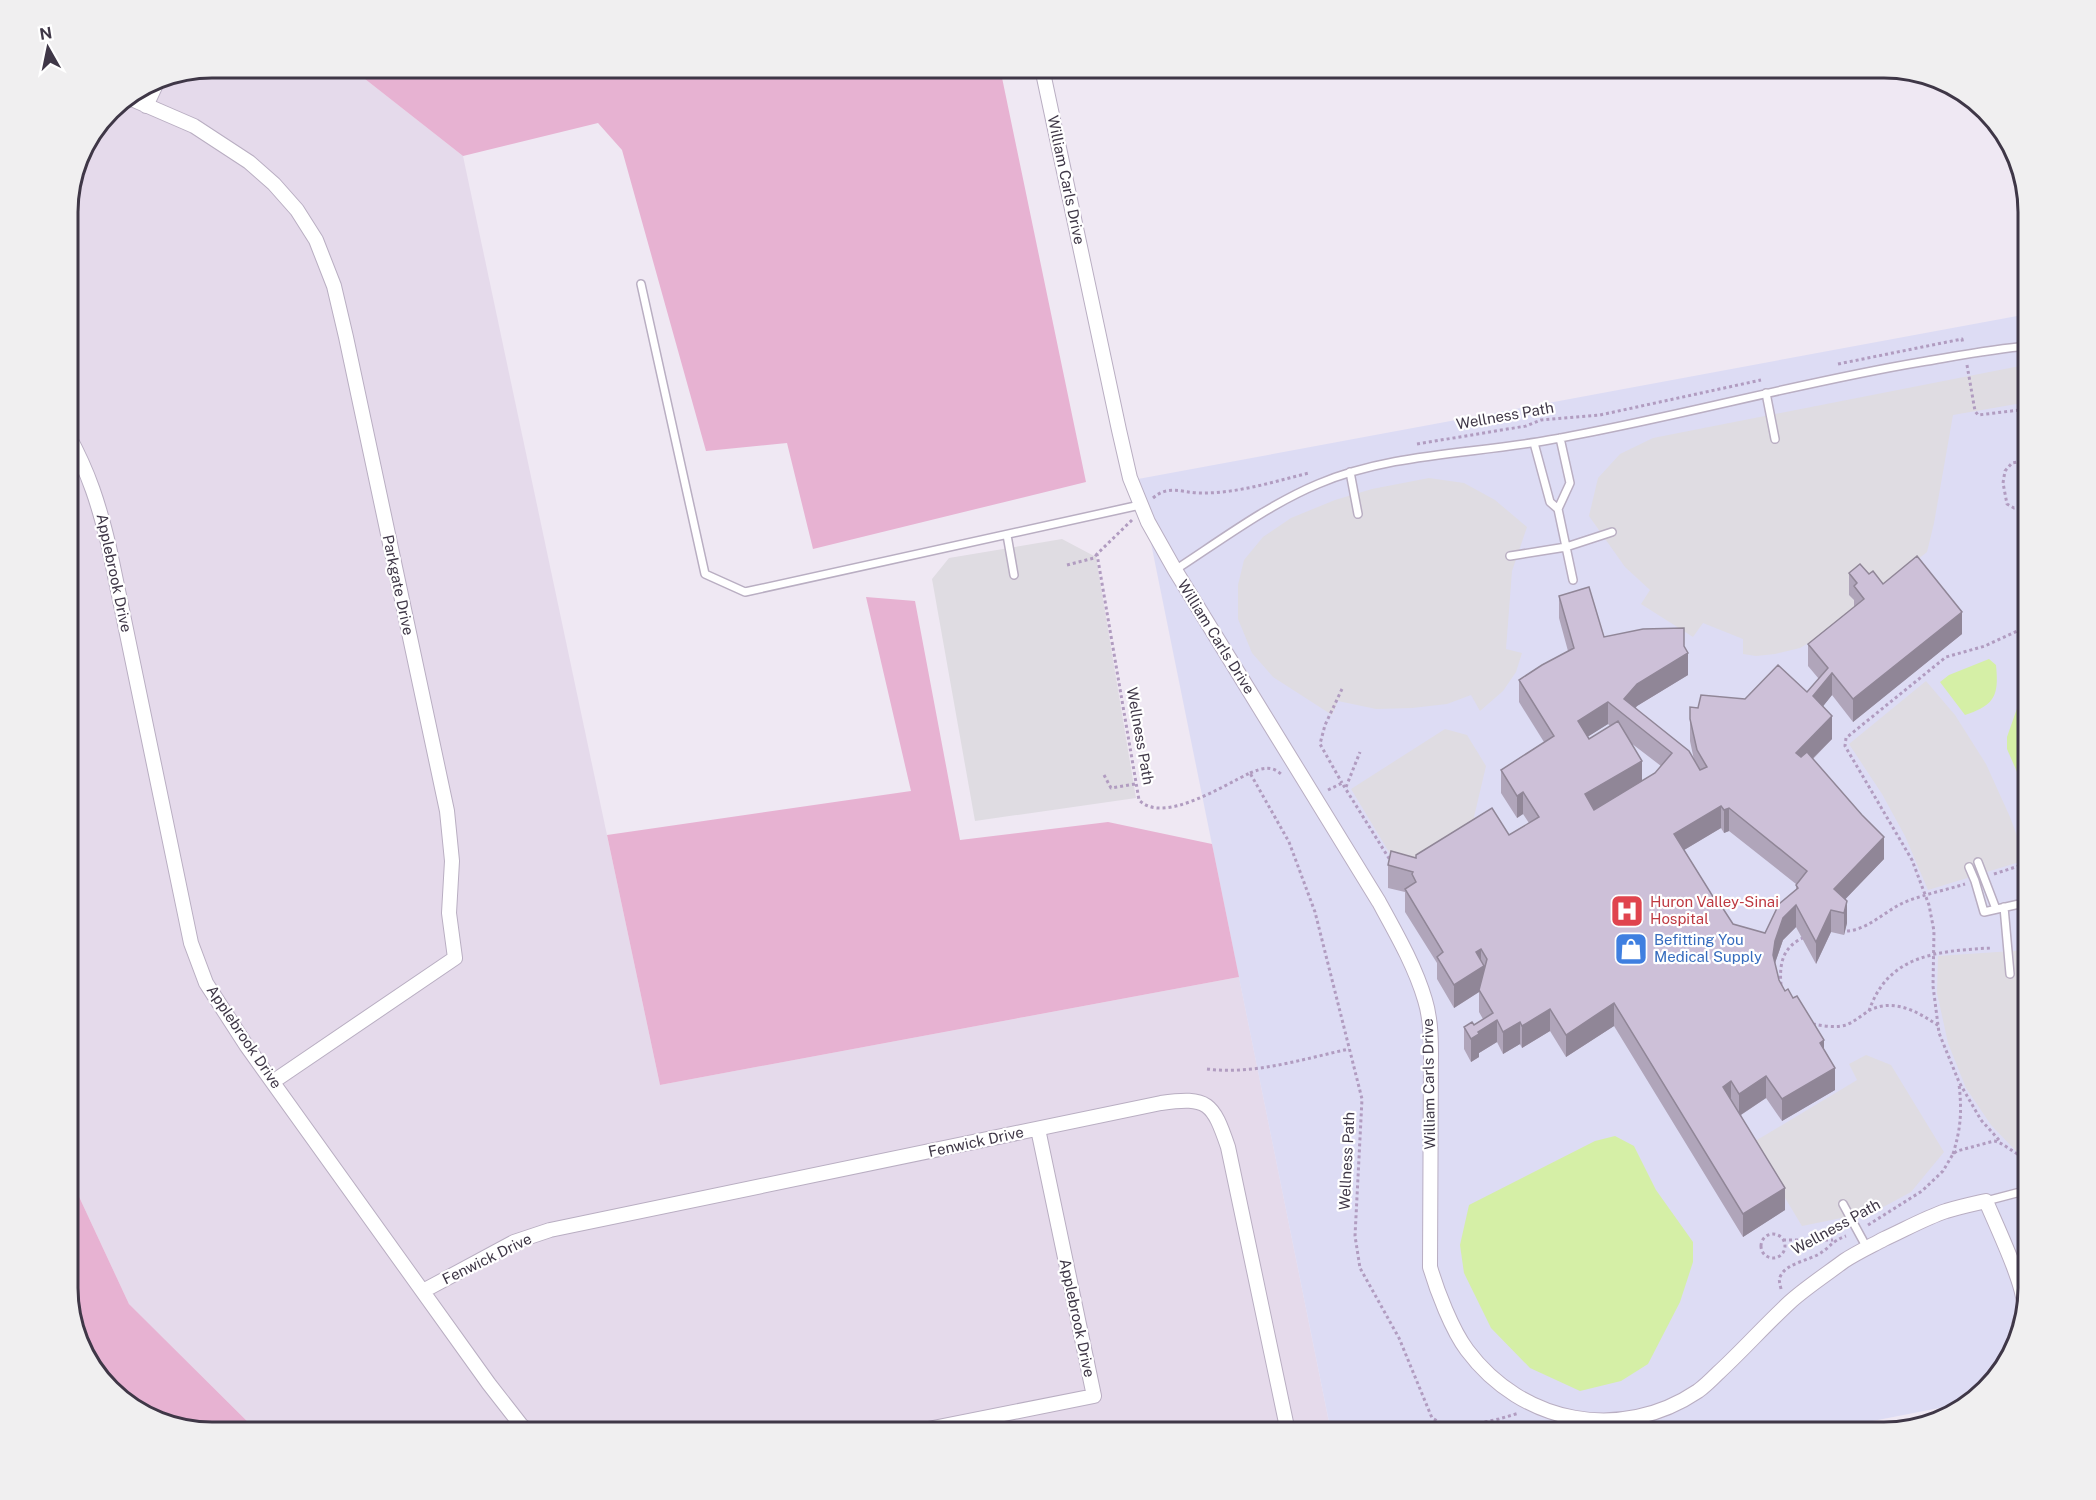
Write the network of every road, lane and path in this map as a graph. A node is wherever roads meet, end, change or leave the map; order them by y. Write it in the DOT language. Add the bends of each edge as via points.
graph roads {
  1 [pos="1044,78"];
  2 [pos="152,92"];
  3 [pos="137,102"];
  4 [pos="146,106"];
  5 [pos="641,284"];
  6 [pos="2018,347"];
  7 [pos="1965,354"];
  8 [pos="1838,364"];
  9 [pos="1770,378"];
  10 [pos="1766,393"];
  11 [pos="2018,410"];
  12 [pos="1560,438"];
  13 [pos="1775,439"];
  14 [pos="1534,442"];
  15 [pos="1414,444"];
  16 [pos="78,453"];
  17 [pos="2018,462"];
  18 [pos="1311,472"];
  19 [pos="1350,472"];
  20 [pos="1141,507"];
  21 [pos="2018,507"];
  22 [pos="1558,509"];
  23 [pos="1358,514"];
  24 [pos="1612,532"];
  25 [pos="1007,535"];
  26 [pos="1566,547"];
  27 [pos="1098,554"];
  28 [pos="1510,556"];
  29 [pos="1067,565"];
  30 [pos="1175,570"];
  31 [pos="1014,574"];
  32 [pos="1572,580"];
  33 [pos="2018,631"];
  34 [pos="1342,689"];
  35 [pos="1360,752"];
  36 [pos="1104,775"];
  37 [pos="1342,783"];
  38 [pos="1136,784"];
  39 [pos="1346,788"];
  40 [pos="1978,862"];
  41 [pos="1969,867"];
  42 [pos="2018,867"];
  43 [pos="1985,879"];
  44 [pos="1975,881"];
  45 [pos="1925,896"];
  46 [pos="2018,904"];
  47 [pos="2004,908"];
  48 [pos="1996,909"];
  49 [pos="1840,931"];
  50 [pos="1812,934"];
  51 [pos="1990,948"];
  52 [pos="1934,954"];
  53 [pos="2010,974"];
  54 [pos="1781,992"];
  55 [pos="1869,1011"];
  56 [pos="1806,1023"];
  57 [pos="1939,1026"];
  58 [pos="1349,1049"];
  59 [pos="1207,1069"];
  60 [pos="274,1082"];
  61 [pos="1959,1082"];
  62 [pos="1038,1129"];
  63 [pos="2000,1141"];
  64 [pos="1953,1154"];
  65 [pos="2018,1155"];
  66 [pos="2018,1193"];
  67 [pos="1986,1201"];
  68 [pos="1843,1204"];
  69 [pos="1858,1232"];
  70 [pos="1783,1240"];
  71 [pos="1834,1240"];
  72 [pos="1867,1248"];
  73 [pos="2018,1280"];
  74 [pos="423,1291"];
  75 [pos="1780,1294"];
  76 [pos="1523,1412"];
  77 [pos="519,1422"];
  78 [pos="963,1422"];
  79 [pos="1286,1422"];
  80 [pos="1439,1422"];
  81 [pos="1485,1422"];
  1 -- 20 [label="street, William Carls Drive" via="1119,430"];
  2 -- 4 [label="street"];
  3 -- 4 [label="street, Parkgate Drive"];
  4 -- 60 [label="street, Parkgate Drive" via="194,126 249,162 297,210 316,240 334,286 346,337 447,811 452,861 449,913 455,958"];
  5 -- 25 [label="lane" via="705,574 745,592"];
  6 -- 7 [label="lane"];
  7 -- 8 [label="path" via="1962,339"];
  7 -- 10 [label="lane"];
  7 -- 11 [label="path" via="1978,416"];
  9 -- 15 [label="path, Wellness Path" via="1600,415 1541,420 1526,426"];
  10 -- 12 [label="lane"];
  10 -- 13 [label="lane"];
  12 -- 14 [label="lane"];
  12 -- 22 [label="lane" via="1570,483"];
  14 -- 19 [label="lane"];
  14 -- 22 [label="lane" via="1550,502"];
  16 -- 60 [label="street, Applebrook Drive" via="102,517 191,943 206,983"];
  17 -- 21 [label="path" via="2005,471 2003,483 2007,504"];
  18 -- 20 [label="path" via="1234,492 1167,490"];
  19 -- 23 [label="lane"];
  19 -- 30 [label="lane" via="1282,501"];
  20 -- 25 [label="lane"];
  20 -- 27 [label="path"];
  20 -- 30 [label="street, William Carls Drive"];
  22 -- 26 [label="lane"];
  24 -- 26 [label="lane"];
  25 -- 31 [label="lane"];
  26 -- 28 [label="lane"];
  26 -- 32 [label="lane"];
  27 -- 29 [label="path"];
  27 -- 38 [label="path, Wellness Path"];
  30 -- 72 [label="street, William Carls Drive" via="1379,902 1422,992 1430,1024 1431,1051 1430,1267 1436,1290 1466,1348 1483,1369 1525,1401 1570,1418 1637,1417 1698,1391 1791,1301"];
  33 -- 45 [label="path" via="1985,646 1946,657 1846,738 1845,746 1908,852"];
  34 -- 37 [label="path" via="1320,744"];
  35 -- 39 [label="path"];
  36 -- 38 [label="path" via="1111,788"];
  38 -- 58 [label="path, Wellness Path" via="1144,805 1165,809 1250,773 1289,842 1315,912"];
  40 -- 43 [label="lane"];
  41 -- 44 [label="lane"];
  42 -- 43 [label="path"];
  43 -- 48 [label="lane"];
  44 -- 45 [label="path"];
  44 -- 48 [label="lane" via="1984,912"];
  45 -- 49 [label="path" via="1860,928"];
  45 -- 52 [label="path" via="1934,931"];
  46 -- 47 [label="lane"];
  47 -- 48 [label="lane"];
  47 -- 53 [label="lane"];
  50 -- 54 [label="path" via="1789,948 1780,967"];
  51 -- 52 [label="path"];
  52 -- 55 [label="path" via="1890,975 1874,996"];
  52 -- 57 [label="path" via="1933,986"];
  55 -- 56 [label="path" via="1845,1025"];
  55 -- 57 [label="path" via="1895,1004 1922,1014"];
  57 -- 61 [label="path"];
  58 -- 59 [label="path" via="1278,1064 1228,1071"];
  58 -- 80 [label="path, Wellness Path" via="1362,1099 1355,1236 1360,1268 1399,1338 1432,1418"];
  60 -- 74 [label="street, Applebrook Drive"];
  61 -- 63 [label="path" via="1981,1120"];
  61 -- 64 [label="path, Wellness Path" via="1961,1127"];
  62 -- 74 [label="street, Fenwick Drive" via="550,1230 514,1242"];
  62 -- 78 [label="street, Applebrook Drive" via="1094,1396"];
  62 -- 79 [label="street, Fenwick Drive" via="1187,1099 1213,1109 1228,1147"];
  63 -- 64 [label="path"];
  63 -- 65 [label="path"];
  64 -- 69 [label="path, Wellness Path" via="1943,1171 1922,1191"];
  66 -- 67 [label="lane"];
  67 -- 72 [label="street, William Carls Drive" via="1945,1211"];
  67 -- 73 [label="street"];
  68 -- 69 [label="lane"];
  69 -- 71 [label="path, Wellness Path"];
  69 -- 72 [label="lane"];
  70 -- 70 [label="path" via="1785,1250 1780,1256 1773,1258 1763,1253 1767,1236"];
  70 -- 71 [label="path"];
  71 -- 75 [label="path, Wellness Path" via="1827,1249 1782,1273"];
  74 -- 77 [label="street, Applebrook Drive"];
  76 -- 81 [label="path, Wellness Path"];
}
